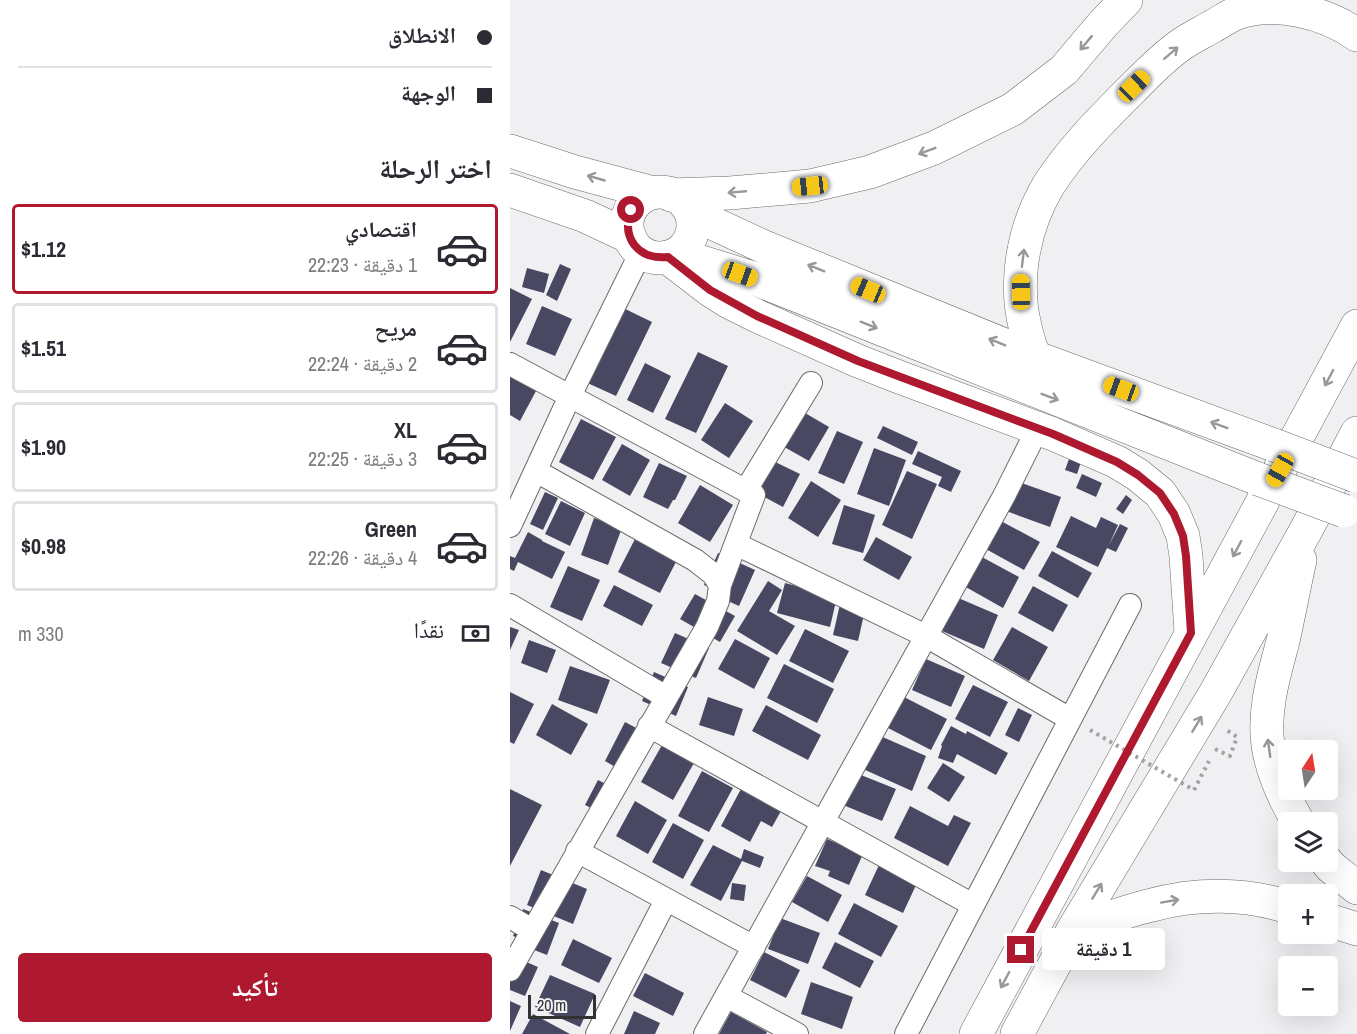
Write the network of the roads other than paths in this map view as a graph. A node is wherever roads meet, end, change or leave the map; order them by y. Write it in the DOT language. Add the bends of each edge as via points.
graph roads {
  1 [pos="1126,0"];
  2 [pos="1357,35"];
  3 [pos="510,151"];
  4 [pos="510,190"];
  5 [pos="672,201"];
  6 [pos="654,250"];
  7 [pos="1357,326"];
  8 [pos="1034,357"];
  9 [pos="510,364"];
  10 [pos="811,383"];
  11 [pos="570,396"];
  12 [pos="1357,433"];
  13 [pos="1033,438"];
  14 [pos="536,471"];
  15 [pos="1356,476"];
  16 [pos="746,490"];
  17 [pos="1351,513"];
  18 [pos="510,526"];
  19 [pos="1306,530"];
  20 [pos="736,544"];
  21 [pos="720,585"];
  22 [pos="510,605"];
  23 [pos="1130,605"];
  24 [pos="1191,633"];
  25 [pos="926,636"];
  26 [pos="666,697"];
  27 [pos="1080,725"];
  28 [pos="649,726"];
  29 [pos="1292,812"];
  30 [pos="823,822"];
  31 [pos="577,851"];
  32 [pos="1337,872"];
  33 [pos="1357,888"];
  34 [pos="666,900"];
  35 [pos="1278,904"];
  36 [pos="973,905"];
  37 [pos="510,917"];
  38 [pos="1338,923"];
  39 [pos="1357,929"];
  40 [pos="532,930"];
  41 [pos="1073,930"];
  42 [pos="754,947"];
  43 [pos="510,970"];
  44 [pos="726,996"];
  45 [pos="597,1034"];
  46 [pos="705,1034"];
  47 [pos="798,1034"];
  48 [pos="906,1034"];
  49 [pos="976,1034"];
  50 [pos="1017,1034"];
  1 -- 5 [label="main road, one-way" via="1064,70 1013,109 934,148 870,172 810,186"];
  8 -- 2 [label="main road, one-way" via="1024,326 1021,278 1024,249 1034,216 1047,188 1076,148 1118,102 1181,45 1237,12 1286,7 1315,14"];
  5 -- 3 [label="main road, one-way"];
  4 -- 6 [label="main road" via="569,210"];
  5 -- 6 [label="main road" via="693,223 693,232 684,248"];
  5 -- 6 [label="main road" via="644,197 631,210 627,228"];
  8 -- 5 [label="main road, one-way" via="762,246"];
  6 -- 11 [label="street"];
  6 -- 17 [label="main road, one-way, bridge" via="753,278"];
  6 -- 24 [label="main road" via="710,290 757,316 899,377 1053,434 1138,475 1160,493 1183,536"];
  7 -- 24 [label="main road, one-way"];
  15 -- 8 [label="main road, one-way, bridge"];
  9 -- 11 [label="street"];
  10 -- 16 [label="street"];
  11 -- 14 [label="street"];
  11 -- 16 [label="street"];
  12 -- 19 [label="main road"];
  13 -- 25 [label="street"];
  14 -- 18 [label="street"];
  14 -- 21 [label="street" via="695,560"];
  16 -- 20 [label="street" via="754,495"];
  29 -- 19 [label="main road, one-way" via="1275,776 1267,728 1270,696"];
  41 -- 19 [label="main road, one-way" via="1216,692"];
  20 -- 21 [label="street"];
  20 -- 25 [label="street"];
  21 -- 26 [label="street" via="707,627"];
  22 -- 26 [label="street"];
  23 -- 27 [label="street"];
  24 -- 49 [label="main road, one-way"];
  25 -- 27 [label="street"];
  25 -- 30 [label="street"];
  26 -- 28 [label="street"];
  27 -- 36 [label="street"];
  28 -- 30 [label="street"];
  28 -- 31 [label="street"];
  30 -- 36 [label="street"];
  30 -- 42 [label="street"];
  31 -- 34 [label="street"];
  31 -- 40 [label="street"];
  32 -- 33 [label="main road"];
  34 -- 42 [label="street"];
  34 -- 45 [label="street"];
  41 -- 35 [label="main road, one-way" via="1153,904 1194,897 1229,896"];
  36 -- 48 [label="street"];
  37 -- 40 [label="street"];
  38 -- 39 [label="main road"];
  40 -- 43 [label="street"];
  41 -- 50 [label="main road"];
  42 -- 44 [label="street"];
  44 -- 46 [label="street"];
  44 -- 47 [label="street"];
}
